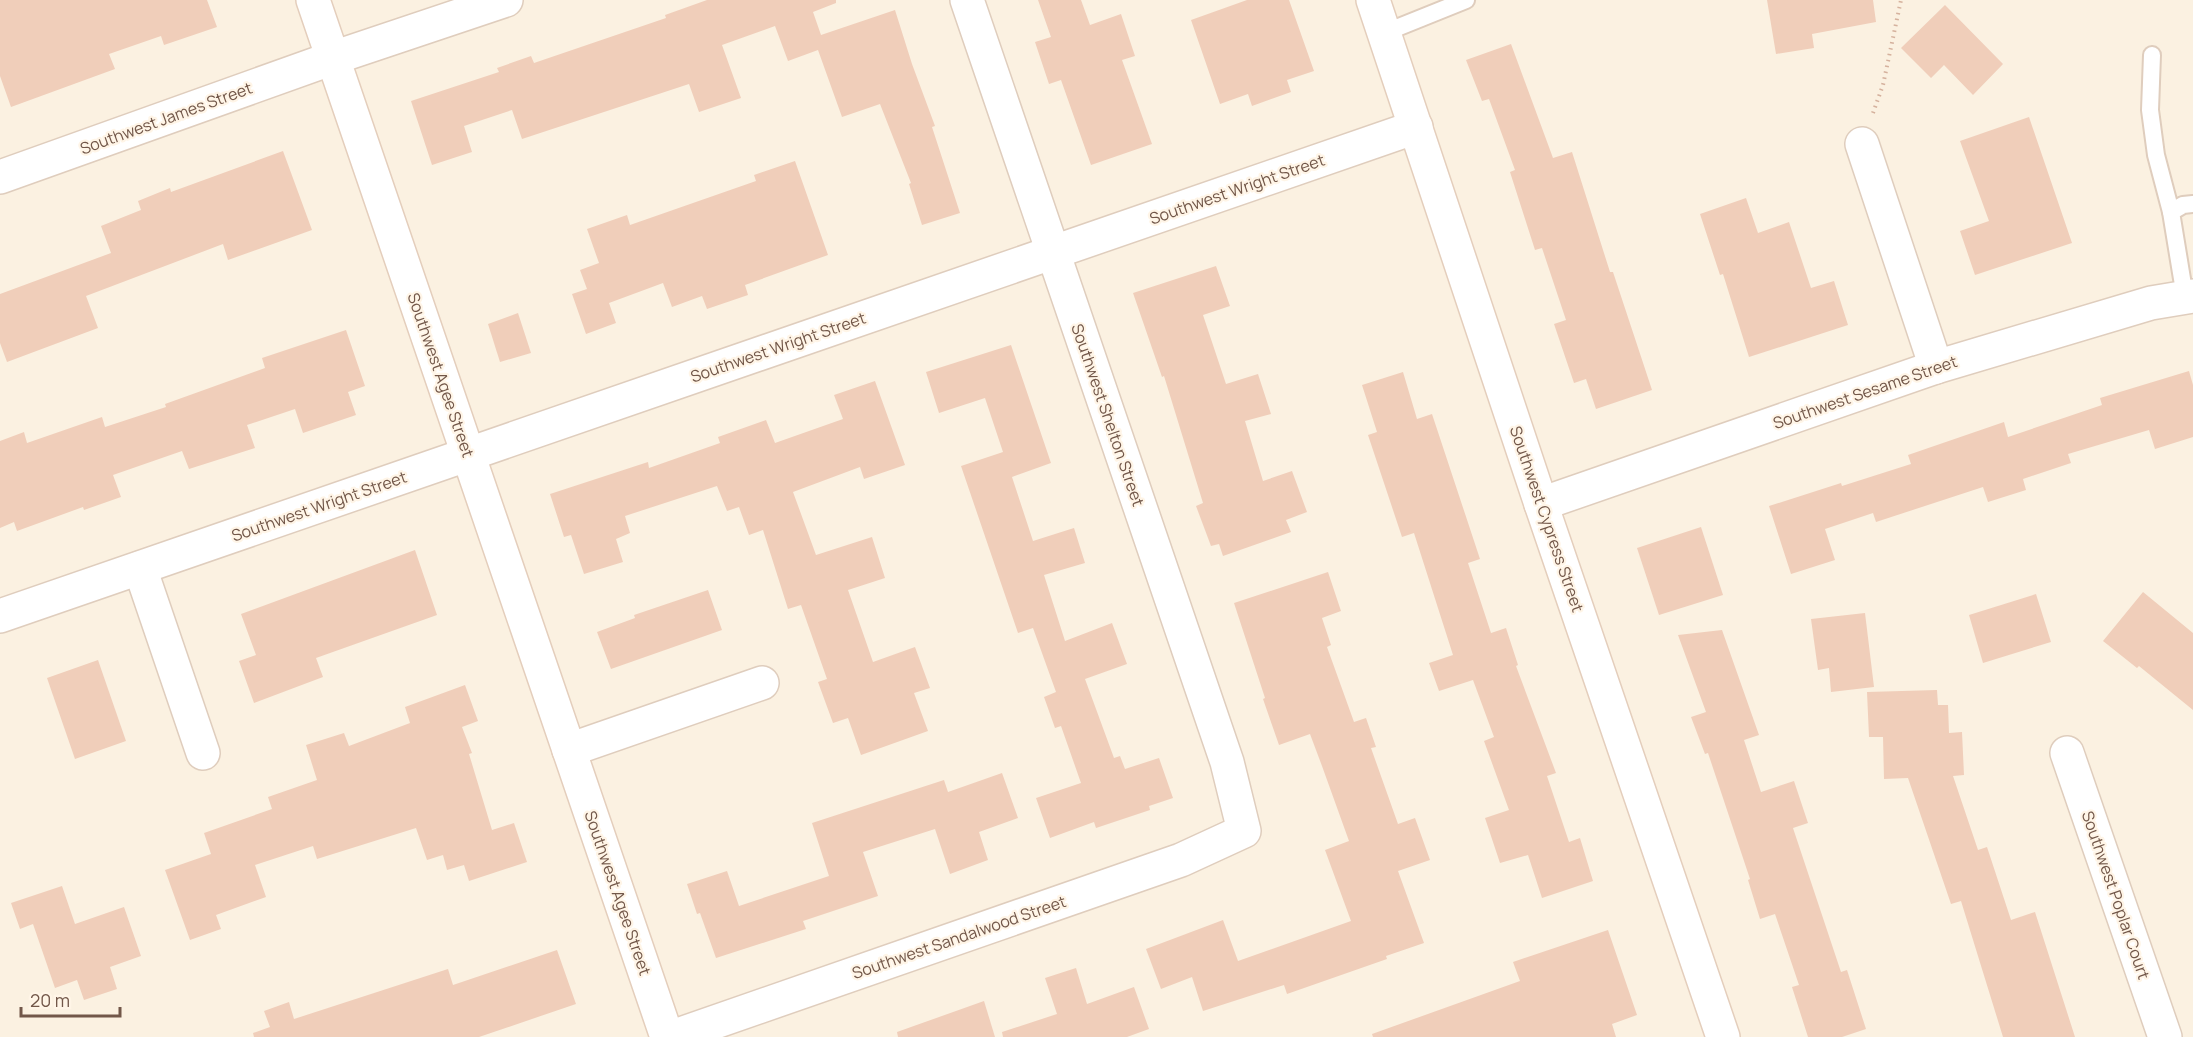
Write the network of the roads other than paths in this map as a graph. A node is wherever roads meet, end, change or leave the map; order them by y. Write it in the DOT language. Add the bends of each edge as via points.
graph roads {
  1 [pos="313,0"];
  2 [pos="506,0"];
  3 [pos="967,0"];
  4 [pos="1373,0"];
  5 [pos="1466,0"];
  6 [pos="1384,33"];
  7 [pos="2152,55"];
  8 [pos="333,58"];
  9 [pos="1416,127"];
  10 [pos="1862,144"];
  11 [pos="0,177"];
  12 [pos="2193,204"];
  13 [pos="2171,212"];
  14 [pos="1053,252"];
  15 [pos="2189,296"];
  16 [pos="1936,367"];
  17 [pos="468,454"];
  18 [pos="1541,504"];
  19 [pos="140,568"];
  20 [pos="0,616"];
  21 [pos="762,683"];
  22 [pos="569,750"];
  23 [pos="203,753"];
  24 [pos="2067,753"];
  25 [pos="1244,831"];
  26 [pos="667,1037"];
  27 [pos="672,1037"];
  28 [pos="1723,1037"];
  29 [pos="2165,1037"];
  1 -- 8 [label="street, Southwest Agee Street"];
  2 -- 8 [label="street"];
  3 -- 14 [label="street, Southwest Shelton Street"];
  4 -- 6 [label="street, Southwest Cypress Street"];
  5 -- 6 [label="lane"];
  6 -- 9 [label="street, Southwest Cypress Street"];
  7 -- 13 [label="lane" via="2150,110 2156,155"];
  8 -- 11 [label="street, Southwest James Street"];
  8 -- 17 [label="street, Southwest Agee Street"];
  9 -- 14 [label="street, Southwest Wright Street"];
  9 -- 18 [label="street, Southwest Cypress Street"];
  10 -- 16 [label="street"];
  12 -- 13 [label="lane"];
  13 -- 15 [label="lane"];
  14 -- 17 [label="street, Southwest Wright Street"];
  14 -- 25 [label="street, Southwest Shelton Street" via="1227,762"];
  15 -- 16 [label="street, Southwest Sesame Street" via="2151,303"];
  16 -- 18 [label="street, Southwest Sesame Street"];
  17 -- 19 [label="street, Southwest Wright Street"];
  17 -- 22 [label="street, Southwest Agee Street"];
  18 -- 28 [label="street, Southwest Cypress Street"];
  19 -- 20 [label="street, Southwest Wright Street"];
  19 -- 23 [label="street"];
  21 -- 22 [label="street"];
  22 -- 26 [label="street, Southwest Agee Street"];
  24 -- 29 [label="street, Southwest Poplar Court"];
  25 -- 27 [label="street, Southwest Sandalwood Street" via="1181,860"];
}
